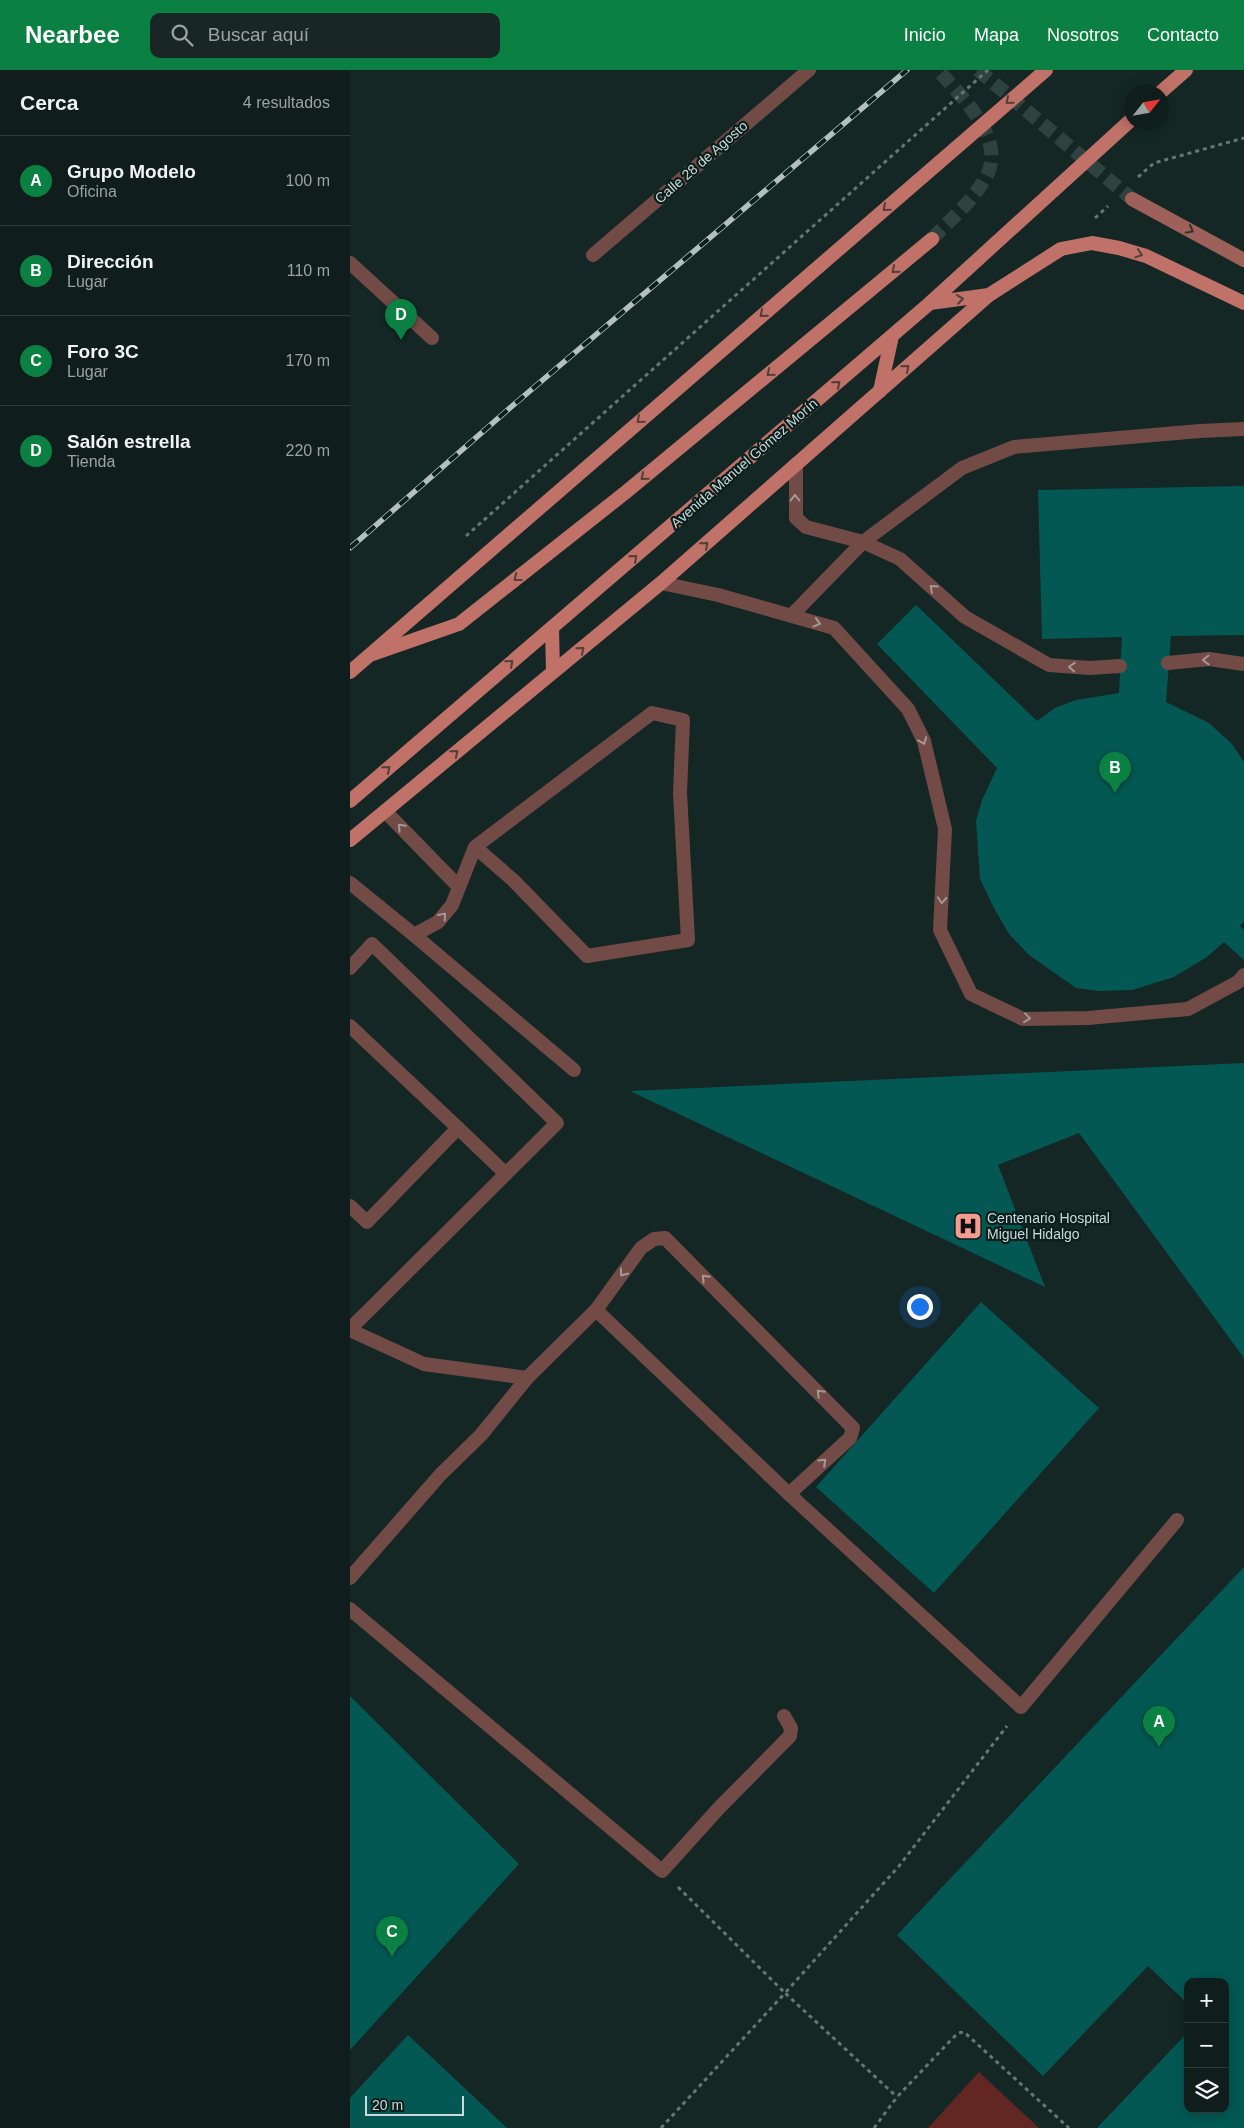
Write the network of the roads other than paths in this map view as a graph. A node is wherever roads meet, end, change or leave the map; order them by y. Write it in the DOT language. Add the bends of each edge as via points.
graph roads {
  1 [pos="809,70"];
  2 [pos="1046,70"];
  3 [pos="1186,70"];
  4 [pos="1168,85"];
  5 [pos="1124,126"];
  6 [pos="1132,199"];
  7 [pos="932,239"];
  8 [pos="593,255"];
  9 [pos="1244,260"];
  10 [pos="350,263"];
  11 [pos="989,295"];
  12 [pos="930,303"];
  13 [pos="1244,303"];
  14 [pos="892,336"];
  15 [pos="432,338"];
  16 [pos="880,391"];
  17 [pos="1244,430"];
  18 [pos="796,464"];
  19 [pos="863,542"];
  20 [pos="661,583"];
  21 [pos="792,615"];
  22 [pos="552,628"];
  23 [pos="365,657"];
  24 [pos="1168,663"];
  25 [pos="1244,664"];
  26 [pos="1120,666"];
  27 [pos="350,672"];
  28 [pos="553,672"];
  29 [pos="350,801"];
  30 [pos="385,811"];
  31 [pos="350,840"];
  32 [pos="476,846"];
  33 [pos="350,883"];
  34 [pos="458,886"];
  35 [pos="414,934"];
  36 [pos="350,968"];
  37 [pos="1244,976"];
  38 [pos="350,1026"];
  39 [pos="574,1070"];
  40 [pos="458,1128"];
  41 [pos="506,1174"];
  42 [pos="350,1206"];
  43 [pos="596,1310"];
  44 [pos="350,1329"];
  45 [pos="527,1378"];
  46 [pos="789,1494"];
  47 [pos="1177,1520"];
  48 [pos="350,1578"];
  49 [pos="350,1609"];
  50 [pos="784,1716"];
  1 -- 8 [label="street, Calle 28 de Agosto"];
  2 -- 23 [label="main road, one-way"];
  3 -- 4 [label="main road"];
  5 -- 12 [label="main road, Avenida Manuel Gómez Morín"];
  6 -- 9 [label="main road, one-way"];
  7 -- 23 [label="main road, one-way" via="626,492 459,624"];
  10 -- 15 [label="street"];
  12 -- 11 [label="main road, one-way"];
  11 -- 13 [label="main road, one-way" via="1061,250 1092,244 1146,256"];
  16 -- 11 [label="main road, one-way"];
  12 -- 14 [label="main road, Avenida Manuel Gómez Morín"];
  14 -- 16 [label="main road"];
  22 -- 14 [label="main road, Avenida Manuel Gómez Morín, one-way"];
  16 -- 18 [label="main road"];
  17 -- 19 [label="street" via="1014,447 962,468"];
  19 -- 18 [label="street, one-way" via="806,527 796,518"];
  20 -- 18 [label="main road, one-way"];
  19 -- 21 [label="street"];
  26 -- 19 [label="street, one-way" via="1049,665 965,617 900,559"];
  20 -- 21 [label="street"];
  28 -- 20 [label="main road, one-way"];
  21 -- 37 [label="street, one-way" via="834,628 908,709 924,741 945,829 940,930 971,994 1023,1019 1088,1018 1188,1009"];
  22 -- 28 [label="main road"];
  29 -- 22 [label="main road, Avenida Manuel Gómez Morín, one-way"];
  23 -- 27 [label="main road"];
  25 -- 24 [label="street, one-way" via="1209,659"];
  30 -- 28 [label="main road, one-way"];
  30 -- 31 [label="main road"];
  34 -- 30 [label="street, one-way"];
  32 -- 32 [label="street" via="587,956 688,940 680,793 683,720 652,713"];
  32 -- 34 [label="street"];
  33 -- 35 [label="street"];
  35 -- 34 [label="street, one-way" via="438,922 452,905"];
  35 -- 39 [label="street"];
  36 -- 41 [label="street" via="372,944 557,1123"];
  38 -- 40 [label="street"];
  40 -- 41 [label="street"];
  40 -- 42 [label="street" via="367,1222"];
  41 -- 44 [label="street"];
  43 -- 45 [label="street"];
  43 -- 46 [label="street"];
  46 -- 43 [label="street, one-way" via="850,1438 853,1428 665,1238 641,1248"];
  44 -- 45 [label="street" via="424,1364"];
  45 -- 48 [label="street" via="481,1435 440,1475"];
  46 -- 47 [label="street" via="1021,1707"];
  49 -- 50 [label="street" via="662,1871 790,1736 791,1728"];
}
